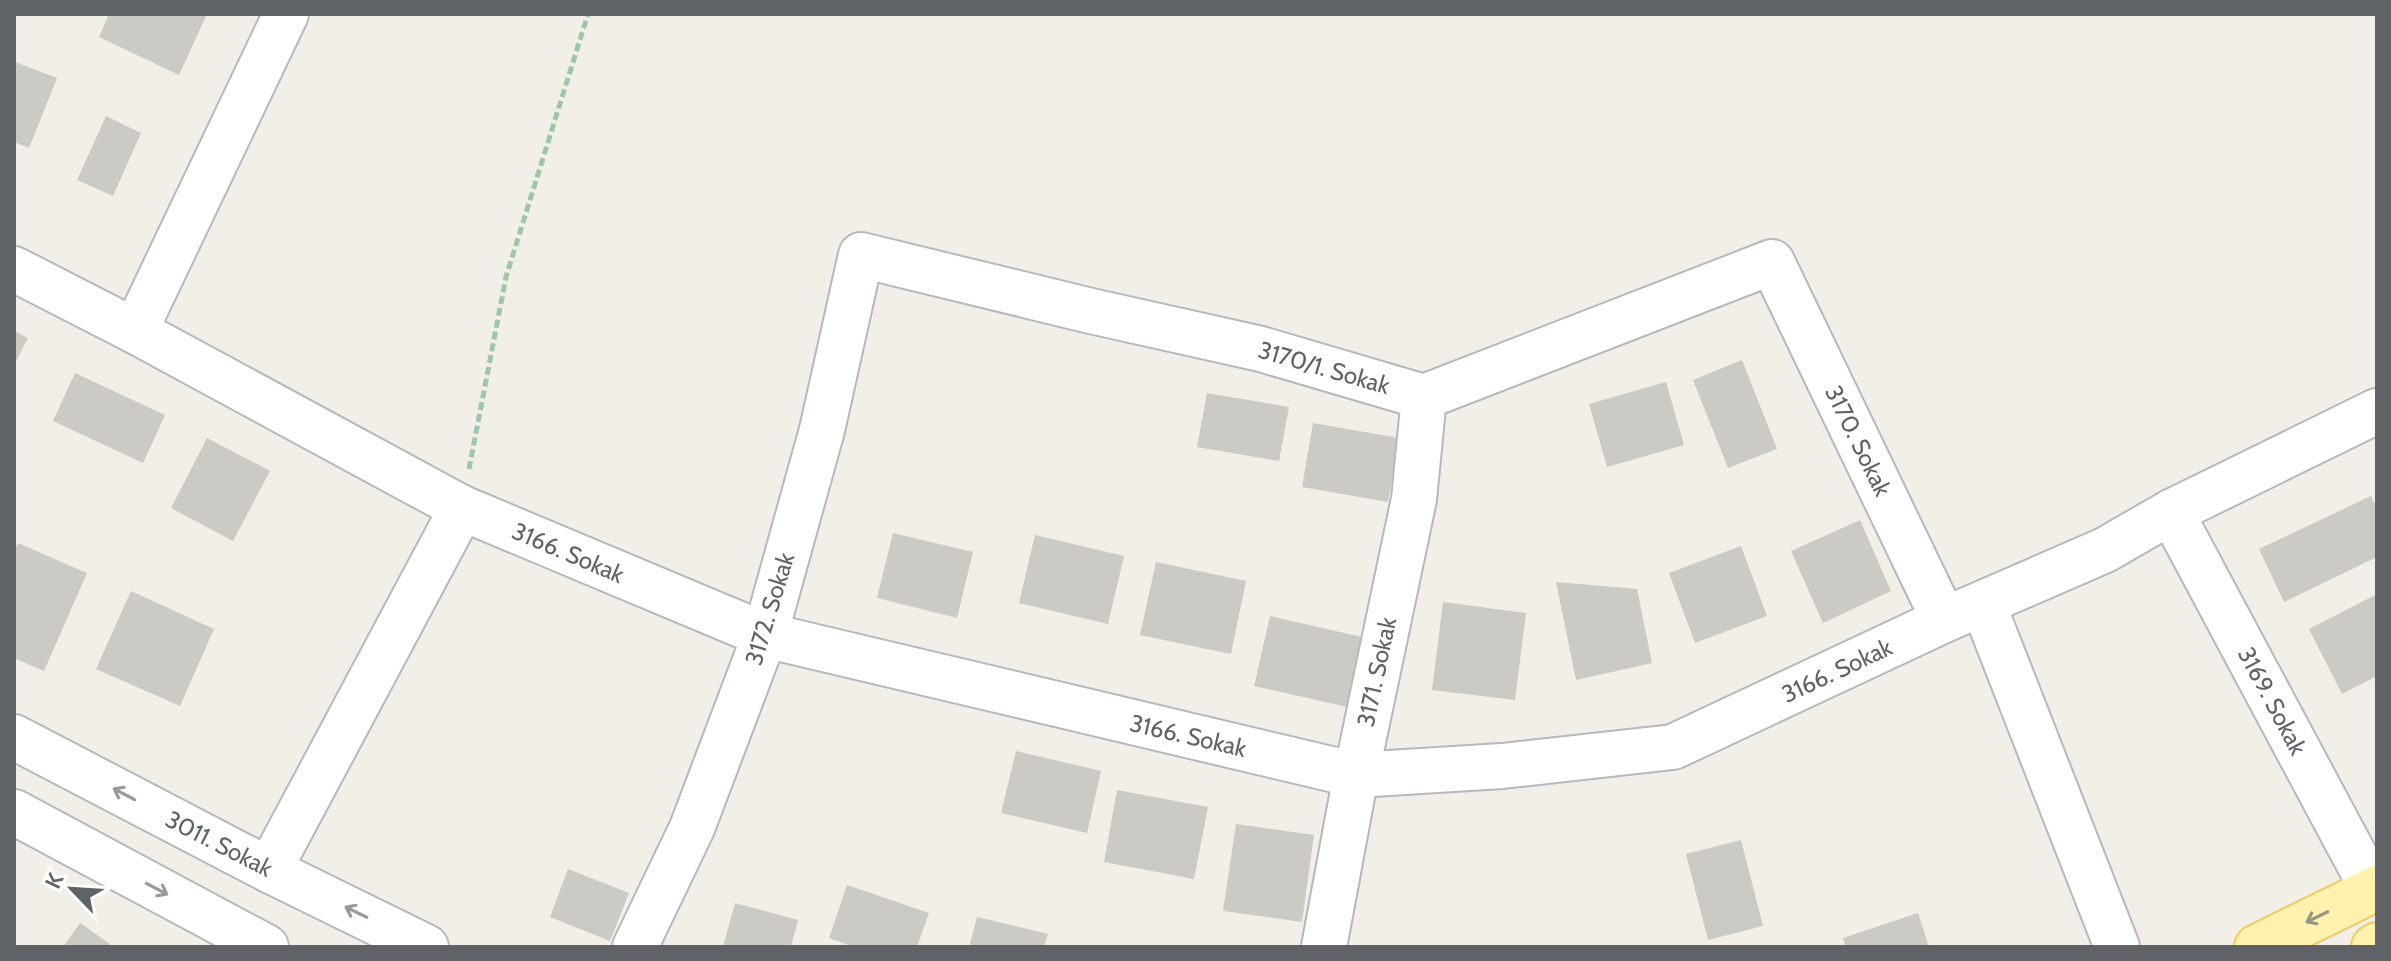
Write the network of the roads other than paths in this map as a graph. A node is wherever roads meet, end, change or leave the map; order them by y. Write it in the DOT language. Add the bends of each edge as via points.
graph roads {
  1 [pos="286,14"];
  2 [pos="861,255"];
  3 [pos="14,269"];
  4 [pos="135,331"];
  5 [pos="1424,397"];
  6 [pos="2377,411"];
  7 [pos="462,508"];
  8 [pos="2171,512"];
  9 [pos="1964,612"];
  10 [pos="765,635"];
  11 [pos="14,737"];
  12 [pos="1356,775"];
  13 [pos="14,812"];
  14 [pos="269,870"];
  15 [pos="2375,889"];
  16 [pos="418,945"];
  17 [pos="266,947"];
  18 [pos="635,947"];
  19 [pos="1324,947"];
  20 [pos="2117,947"];
  21 [pos="2257,947"];
  1 -- 4 [label="street"];
  2 -- 5 [label="street, 3170/1. Sokak" via="1261,349"];
  2 -- 10 [label="street, 3172. Sokak" via="822,430"];
  3 -- 4 [label="street, 3166. Sokak"];
  4 -- 7 [label="street, 3166. Sokak"];
  5 -- 9 [label="street, 3170. Sokak" via="1772,262"];
  5 -- 12 [label="street, 3171. Sokak" via="1414,499"];
  6 -- 8 [label="street, 3166. Sokak"];
  7 -- 10 [label="street, 3166. Sokak"];
  7 -- 14 [label="street"];
  8 -- 9 [label="street, 3166. Sokak" via="2105,550"];
  8 -- 15 [label="street, 3169. Sokak"];
  9 -- 12 [label="street, 3166. Sokak" via="1673,747"];
  9 -- 20 [label="street, 3170. Sokak"];
  10 -- 12 [label="street, 3166. Sokak"];
  10 -- 18 [label="street, 3172. Sokak" via="692,828"];
  14 -- 11 [label="street, 3011. Sokak, one-way"];
  12 -- 19 [label="street, 3171. Sokak"];
  13 -- 17 [label="street, one-way"];
  16 -- 14 [label="street, 3011. Sokak, one-way"];
  15 -- 21 [label="main road, one-way"];
}
